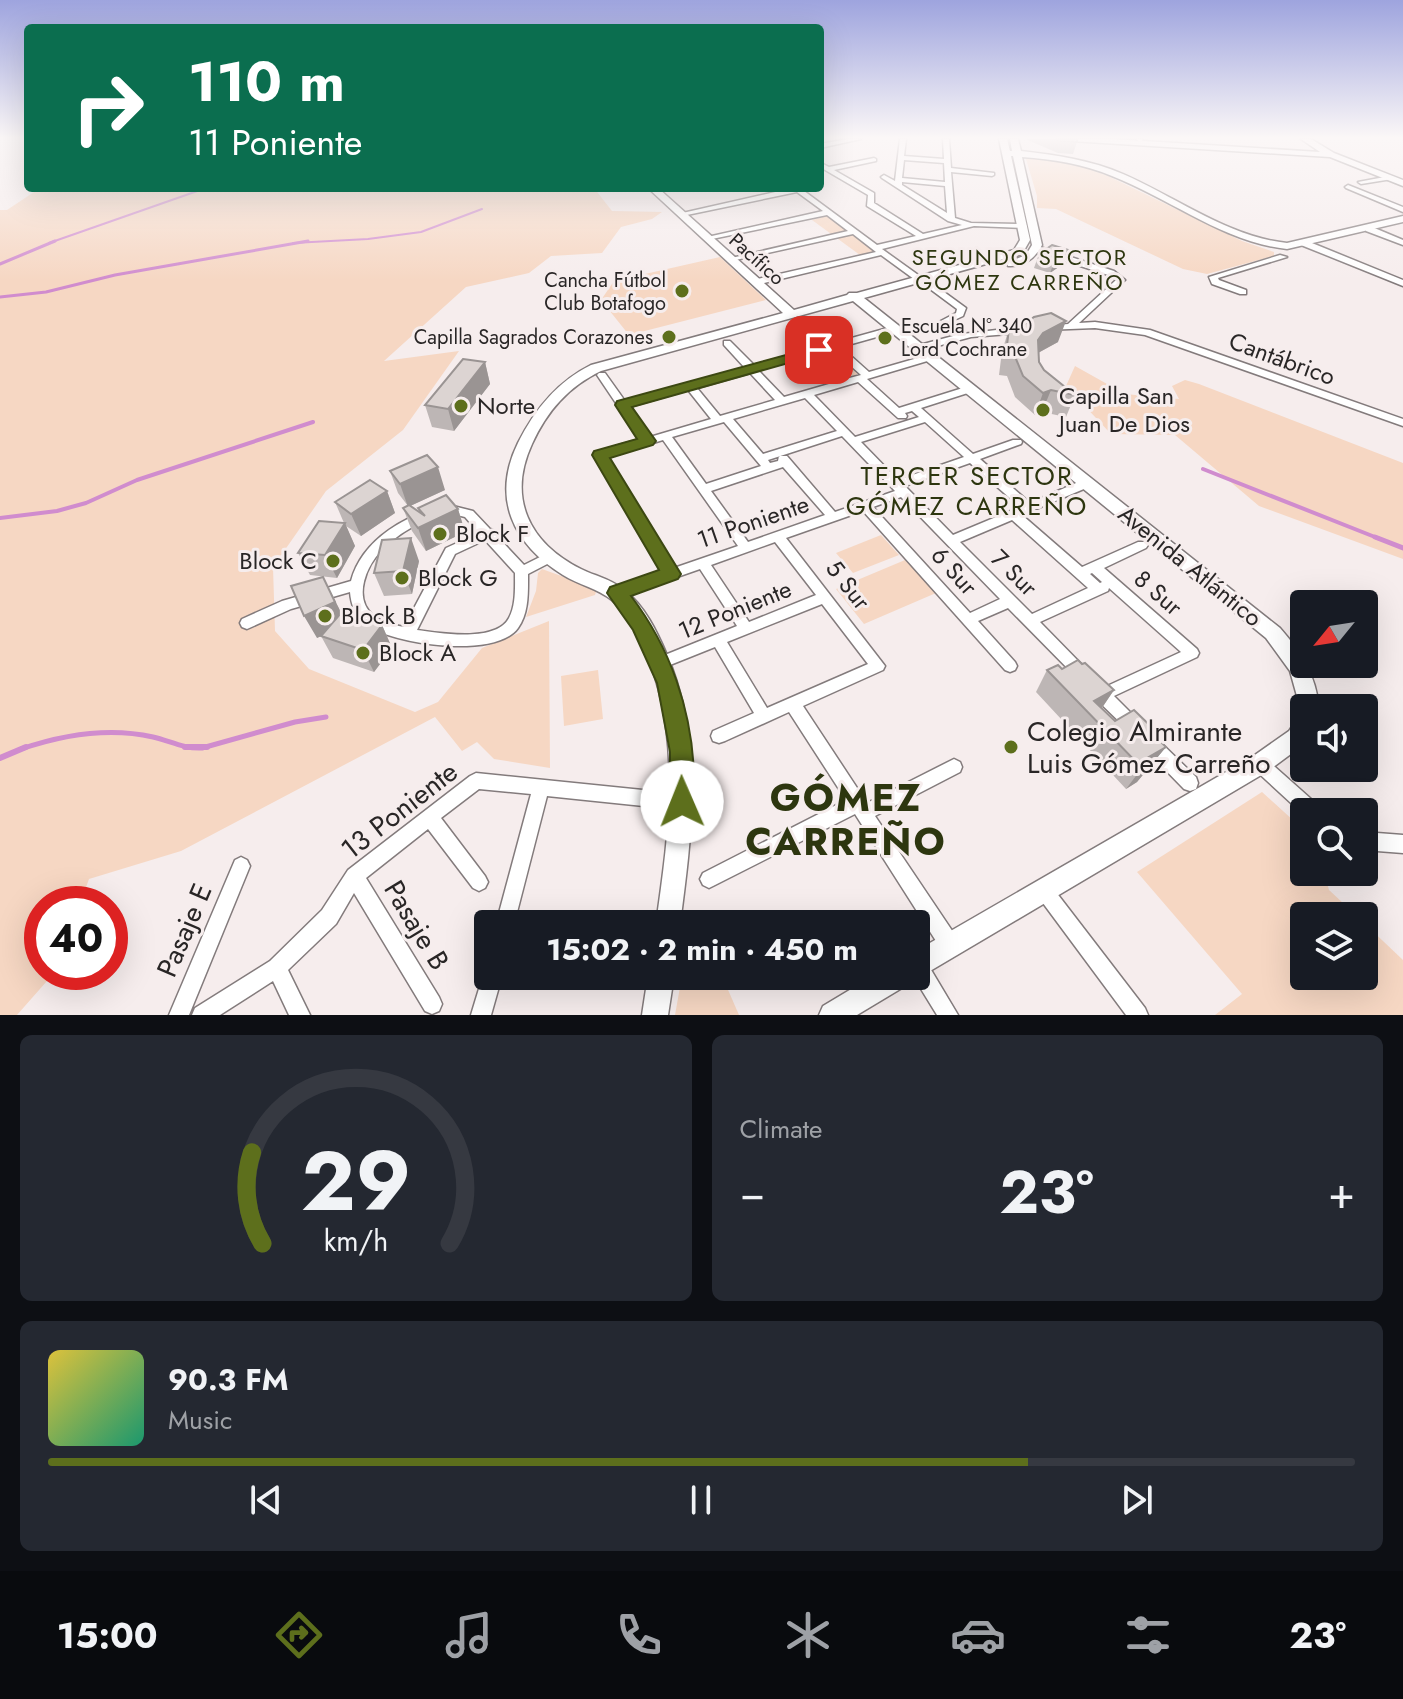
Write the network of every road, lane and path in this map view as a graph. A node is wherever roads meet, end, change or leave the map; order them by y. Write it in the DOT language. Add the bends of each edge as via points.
graph roads {
  1 [pos="859,186"];
  2 [pos="870,186"];
  3 [pos="900,186"];
  4 [pos="949,186"];
  5 [pos="1017,186"];
  6 [pos="1021,186"];
  7 [pos="1140,186"];
  8 [pos="1348,187"];
  9 [pos="862,188"];
  10 [pos="657,192"];
  11 [pos="783,192"];
  12 [pos="801,192"];
  13 [pos="1403,210"];
  14 [pos="825,213"];
  15 [pos="682,214"];
  16 [pos="951,219"];
  17 [pos="1403,219"];
  18 [pos="971,224"];
  19 [pos="1023,226"];
  20 [pos="1369,229"];
  21 [pos="852,232"];
  22 [pos="923,237"];
  23 [pos="707,238"];
  24 [pos="1304,243"];
  25 [pos="1403,243"];
  26 [pos="1037,249"];
  27 [pos="878,250"];
  28 [pos="1280,250"];
  29 [pos="731,259"];
  30 [pos="756,282"];
  31 [pos="923,282"];
  32 [pos="1403,283"];
  33 [pos="1243,292"];
  34 [pos="857,298"];
  35 [pos="792,315"];
  36 [pos="1070,327"];
  37 [pos="895,329"];
  38 [pos="1041,329"];
  39 [pos="1027,330"];
  40 [pos="1147,332"];
  41 [pos="960,337"];
  42 [pos="727,343"];
  43 [pos="834,346"];
  44 [pos="925,353"];
  45 [pos="803,354"];
  46 [pos="1200,360"];
  47 [pos="751,369"];
  48 [pos="602,375"];
  49 [pos="864,377"];
  50 [pos="836,385"];
  51 [pos="690,386"];
  52 [pos="970,389"];
  53 [pos="807,394"];
  54 [pos="782,401"];
  55 [pos="623,405"];
  56 [pos="914,407"];
  57 [pos="897,412"];
  58 [pos="926,418"];
  59 [pos="722,419"];
  60 [pos="909,423"];
  61 [pos="1403,423"];
  62 [pos="666,436"];
  63 [pos="849,436"];
  64 [pos="647,441"];
  65 [pos="1017,442"];
  66 [pos="782,457"];
  67 [pos="972,458"];
  68 [pos="765,463"];
  69 [pos="1087,483"];
  70 [pos="704,489"];
  71 [pos="900,489"];
  72 [pos="865,506"];
  73 [pos="1026,506"];
  74 [pos="1015,516"];
  75 [pos="833,517"];
  76 [pos="489,533"];
  77 [pos="778,537"];
  78 [pos="951,541"];
  79 [pos="1142,545"];
  80 [pos="746,548"];
  81 [pos="550,557"];
  82 [pos="703,563"];
  83 [pos="1094,567"];
  84 [pos="522,572"];
  85 [pos="1080,573"];
  86 [pos="671,574"];
  87 [pos="1112,583"];
  88 [pos="356,585"];
  89 [pos="1098,589"];
  90 [pos="617,593"];
  91 [pos="825,597"];
  92 [pos="1010,601"];
  93 [pos="967,620"];
  94 [pos="1030,621"];
  95 [pos="247,623"];
  96 [pos="746,629"];
  97 [pos="408,633"];
  98 [pos="718,640"];
  99 [pos="660,663"];
  100 [pos="1010,666"];
  101 [pos="1306,694"];
  102 [pos="1102,695"];
  103 [pos="792,703"];
  104 [pos="764,716"];
  105 [pos="719,736"];
  106 [pos="1290,742"];
  107 [pos="1260,764"];
  108 [pos="954,767"];
  109 [pos="1190,783"];
  110 [pos="541,787"];
  111 [pos="1298,798"];
  112 [pos="682,802"];
  113 [pos="861,808"];
  114 [pos="430,817"];
  115 [pos="1378,842"];
  116 [pos="1403,844"];
  117 [pos="241,866"];
  118 [pos="354,876"];
  119 [pos="709,879"];
  120 [pos="479,882"];
  121 [pos="1043,889"];
  122 [pos="509,910"];
  123 [pos="670,910"];
  124 [pos="950,945"];
  125 [pos="930,957"];
  126 [pos="277,968"];
  127 [pos="930,987"];
  128 [pos="488,990"];
  129 [pos="659,990"];
  130 [pos="874,990"];
  131 [pos="432,1004"];
  132 [pos="179,1015"];
  133 [pos="202,1015"];
  134 [pos="300,1015"];
  135 [pos="481,1015"];
  136 [pos="655,1015"];
  137 [pos="832,1015"];
  138 [pos="948,1015"];
  139 [pos="1138,1015"];
  1 -- 9 [label="street"];
  2 -- 9 [label="street"];
  3 -- 16 [label="street"];
  4 -- 16 [label="street"];
  5 -- 19 [label="street"];
  6 -- 26 [label="street"];
  7 -- 28 [label="street"];
  8 -- 13 [label="street"];
  9 -- 22 [label="street" via="872,194 870,204"];
  10 -- 15 [label="street"];
  11 -- 15 [label="street, Pacífico"];
  12 -- 14 [label="street"];
  14 -- 21 [label="street"];
  14 -- 23 [label="street"];
  15 -- 23 [label="street, Pacífico"];
  16 -- 18 [label="street"];
  17 -- 20 [label="street"];
  18 -- 19 [label="street"];
  18 -- 22 [label="street"];
  19 -- 31 [label="street" via="1025,243 1014,255"];
  20 -- 24 [label="street"];
  20 -- 25 [label="street"];
  21 -- 27 [label="street"];
  21 -- 29 [label="street"];
  22 -- 27 [label="street"];
  23 -- 29 [label="street, Pacífico"];
  24 -- 28 [label="street"];
  24 -- 32 [label="street"];
  26 -- 31 [label="street" via="1019,262"];
  26 -- 36 [label="street" via="1121,280"];
  27 -- 30 [label="street"];
  27 -- 31 [label="street"];
  28 -- 33 [label="street" via="1213,277"];
  29 -- 30 [label="street, Pacífico"];
  30 -- 35 [label="street, Pacífico"];
  31 -- 34 [label="street"];
  31 -- 41 [label="street" via="962,308 942,323"];
  34 -- 35 [label="street"];
  34 -- 37 [label="street, Avenida Atlántico"];
  35 -- 81 [label="street" via="596,368 559,390 519,453 512,478 513,502 522,525"];
  36 -- 38 [label="street, Cantábrico"];
  36 -- 40 [label="street, Cantábrico" via="1104,325"];
  37 -- 43 [label="street"];
  37 -- 44 [label="street, Avenida Atlántico"];
  39 -- 41 [label="street"];
  40 -- 46 [label="street, Cantábrico"];
  40 -- 61 [label="street, Cantábrico"];
  41 -- 44 [label="street"];
  42 -- 47 [label="street"];
  43 -- 45 [label="street"];
  43 -- 49 [label="street"];
  44 -- 49 [label="street"];
  44 -- 52 [label="street, Avenida Atlántico"];
  45 -- 47 [label="street"];
  45 -- 50 [label="street"];
  47 -- 51 [label="street"];
  47 -- 54 [label="street"];
  48 -- 55 [label="street"];
  49 -- 50 [label="street"];
  49 -- 57 [label="street"];
  50 -- 53 [label="street"];
  51 -- 55 [label="street"];
  51 -- 59 [label="street"];
  52 -- 56 [label="street"];
  52 -- 69 [label="street, Avenida Atlántico"];
  53 -- 54 [label="street"];
  53 -- 63 [label="street, 7 Sur"];
  54 -- 59 [label="street"];
  55 -- 64 [label="street"];
  56 -- 57 [label="street"];
  56 -- 58 [label="street"];
  57 -- 60 [label="street"];
  58 -- 60 [label="street"];
  58 -- 67 [label="street"];
  59 -- 62 [label="street"];
  59 -- 68 [label="street"];
  60 -- 63 [label="street"];
  62 -- 64 [label="street"];
  62 -- 70 [label="street"];
  63 -- 66 [label="street"];
  63 -- 71 [label="street, 7 Sur"];
  64 -- 86 [label="street" via="600,455"];
  65 -- 67 [label="street, 11 Poniente"];
  66 -- 68 [label="street"];
  66 -- 75 [label="street"];
  67 -- 71 [label="street, 11 Poniente"];
  67 -- 73 [label="street"];
  68 -- 70 [label="street"];
  69 -- 73 [label="street"];
  69 -- 101 [label="street, Avenida Atlántico" via="1273,633 1300,669"];
  70 -- 80 [label="street"];
  71 -- 72 [label="street, 11 Poniente"];
  71 -- 78 [label="street, 7 Sur"];
  72 -- 75 [label="street, 11 Poniente"];
  72 -- 93 [label="street, 6 Sur"];
  73 -- 74 [label="street"];
  74 -- 78 [label="street"];
  74 -- 85 [label="street, 8 Sur"];
  75 -- 77 [label="street, 11 Poniente"];
  76 -- 84 [label="street"];
  76 -- 88 [label="street" via="465,511 436,512 383,541 362,565"];
  76 -- 97 [label="street" via="450,551"];
  77 -- 80 [label="street, 11 Poniente"];
  77 -- 91 [label="street, 5 Sur"];
  78 -- 92 [label="street, 7 Sur"];
  79 -- 83 [label="street"];
  80 -- 82 [label="street, 11 Poniente"];
  81 -- 84 [label="street"];
  81 -- 90 [label="street"];
  82 -- 86 [label="street, 11 Poniente"];
  82 -- 96 [label="street"];
  83 -- 85 [label="street"];
  83 -- 87 [label="street, 8 Sur"];
  84 -- 97 [label="street" via="520,605 513,625 503,634 481,641"];
  85 -- 89 [label="street, 8 Sur"];
  86 -- 90 [label="street, 11 Poniente"];
  87 -- 89 [label="street"];
  87 -- 102 [label="street, 8 Sur" via="1192,653"];
  88 -- 95 [label="street"];
  88 -- 97 [label="street" via="361,608 372,621"];
  89 -- 94 [label="street"];
  90 -- 99 [label="street"];
  91 -- 96 [label="street, 12 Poniente"];
  91 -- 103 [label="street, 5 Sur" via="878,666"];
  92 -- 93 [label="street"];
  92 -- 94 [label="street, 7 Sur"];
  93 -- 100 [label="street, 6 Sur"];
  94 -- 102 [label="street, 7 Sur"];
  96 -- 98 [label="street, 12 Poniente"];
  98 -- 99 [label="street, 12 Poniente"];
  98 -- 104 [label="street"];
  99 -- 112 [label="street" via="678,725"];
  102 -- 109 [label="street, 7 Sur"];
  103 -- 104 [label="street"];
  103 -- 113 [label="street"];
  104 -- 105 [label="street"];
  106 -- 107 [label="street"];
  107 -- 111 [label="street"];
  107 -- 121 [label="street"];
  108 -- 113 [label="street"];
  110 -- 112 [label="street, 13 Poniente"];
  110 -- 114 [label="street, 13 Poniente" via="476,781"];
  110 -- 122 [label="street"];
  112 -- 123 [label="street"];
  113 -- 119 [label="street"];
  113 -- 124 [label="street"];
  114 -- 118 [label="street, 13 Poniente"];
  114 -- 120 [label="street"];
  115 -- 116 [label="street"];
  117 -- 132 [label="street, Pasaje E"];
  118 -- 126 [label="street, 13 Poniente" via="329,917"];
  118 -- 131 [label="street, Pasaje B"];
  121 -- 124 [label="street"];
  121 -- 139 [label="street"];
  124 -- 125 [label="street"];
  126 -- 133 [label="street, 13 Poniente"];
  126 -- 134 [label="street"];
  127 -- 138 [label="street"];
  128 -- 135 [label="street"];
  129 -- 136 [label="street"];
  130 -- 137 [label="street"];
}
